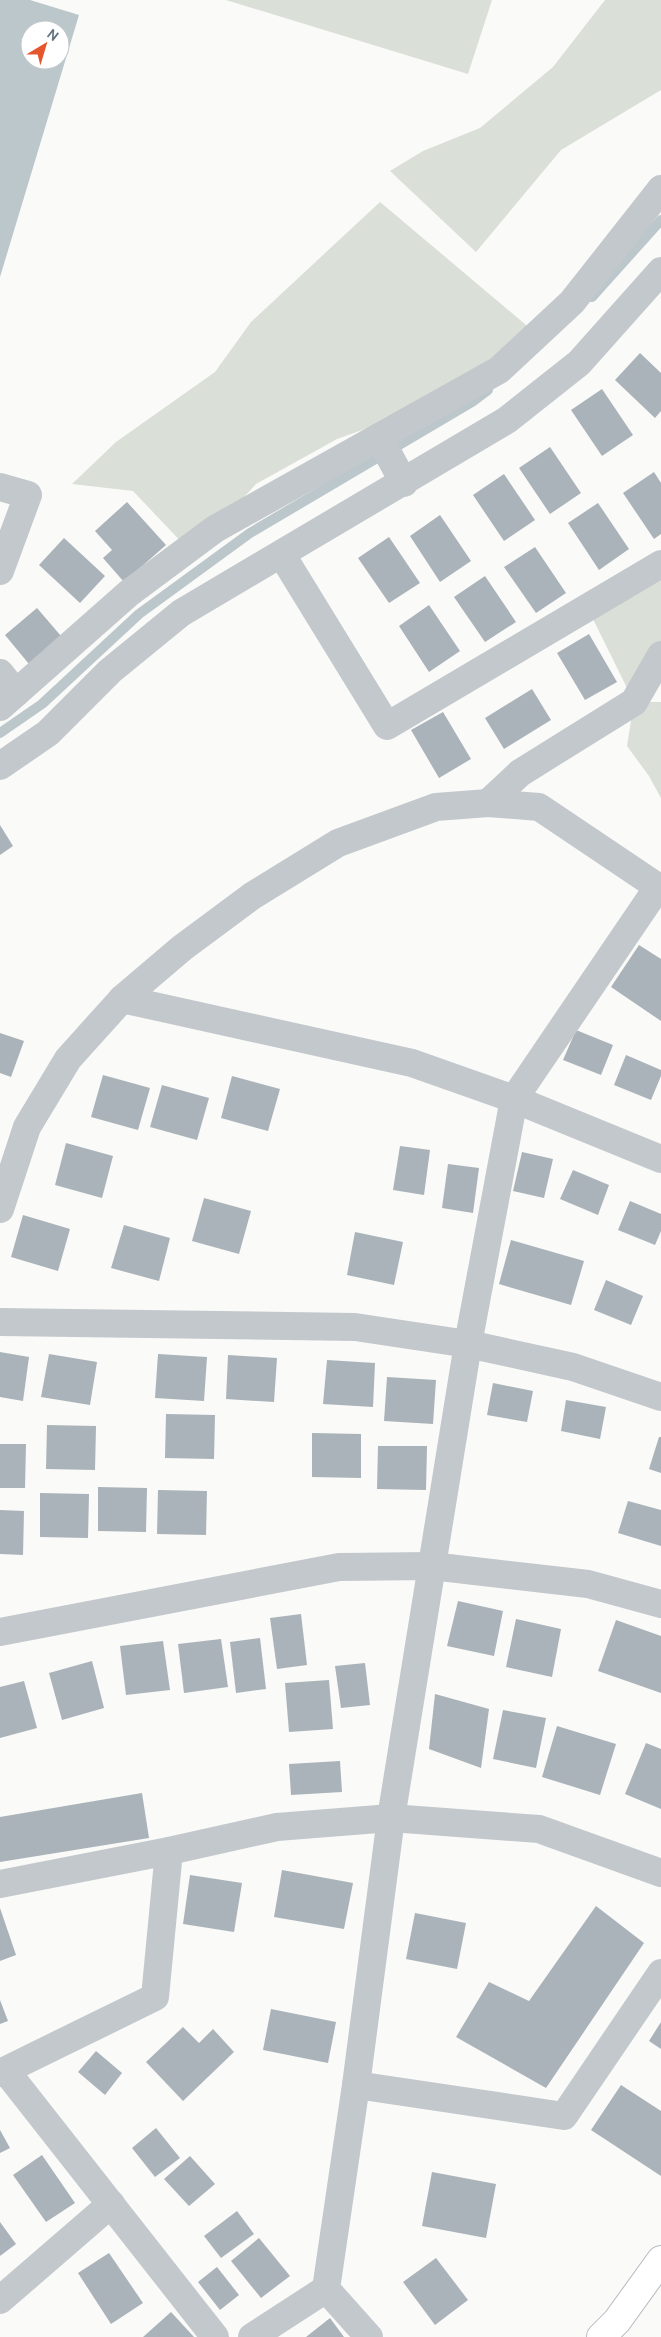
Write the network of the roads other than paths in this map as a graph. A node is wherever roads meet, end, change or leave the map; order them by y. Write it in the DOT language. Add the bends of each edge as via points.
graph roads {
  1 [pos="661,189"];
  2 [pos="661,271"];
  3 [pos="379,437"];
  4 [pos="404,483"];
  5 [pos="0,486"];
  6 [pos="282,556"];
  7 [pos="661,564"];
  8 [pos="0,571"];
  9 [pos="661,656"];
  10 [pos="5,691"];
  11 [pos="0,766"];
  12 [pos="488,803"];
  13 [pos="659,888"];
  14 [pos="122,999"];
  15 [pos="514,1099"];
  16 [pos="661,1160"];
  17 [pos="0,1209"];
  18 [pos="0,1322"];
  19 [pos="468,1344"];
  20 [pos="661,1397"];
  21 [pos="431,1566"];
  22 [pos="661,1604"];
  23 [pos="0,1632"];
  24 [pos="391,1818"];
  25 [pos="169,1851"];
  26 [pos="661,1873"];
  27 [pos="0,1884"];
  28 [pos="661,1973"];
  29 [pos="3,2072"];
  30 [pos="356,2085"];
  31 [pos="111,2204"];
  32 [pos="661,2260"];
  33 [pos="326,2289"];
  34 [pos="0,2300"];
  35 [pos="215,2337"];
  36 [pos="252,2337"];
  37 [pos="369,2337"];
  38 [pos="602,2337"];
  1 -- 3 [label="street" via="572,302 499,370"];
  2 -- 4 [label="street" via="579,363 507,420"];
  3 -- 4 [label="street"];
  3 -- 10 [label="street" via="215,529"];
  4 -- 6 [label="street"];
  5 -- 8 [label="street" via="28,495"];
  6 -- 7 [label="street" via="387,726"];
  6 -- 11 [label="street" via="181,613 110,671 48,733"];
  9 -- 12 [label="street" via="634,702 520,773"];
  12 -- 13 [label="street" via="540,807"];
  12 -- 14 [label="street" via="436,807 338,843 252,896 182,948"];
  13 -- 15 [label="street"];
  14 -- 15 [label="street" via="412,1063"];
  14 -- 17 [label="street" via="68,1059 27,1127"];
  15 -- 16 [label="street"];
  15 -- 19 [label="street"];
  18 -- 19 [label="street" via="355,1327"];
  19 -- 20 [label="street" via="573,1367"];
  19 -- 21 [label="street"];
  21 -- 22 [label="street" via="588,1584"];
  21 -- 23 [label="street" via="339,1567"];
  21 -- 24 [label="street"];
  24 -- 25 [label="street" via="276,1826"];
  24 -- 26 [label="street" via="540,1829"];
  24 -- 30 [label="street"];
  25 -- 27 [label="street"];
  25 -- 29 [label="street" via="155,1997"];
  28 -- 30 [label="street" via="564,2116"];
  29 -- 31 [label="street"];
  30 -- 33 [label="street"];
  31 -- 34 [label="street"];
  31 -- 35 [label="street"];
  32 -- 38 [label="street"];
  33 -- 36 [label="street"];
  33 -- 37 [label="street"];
}
